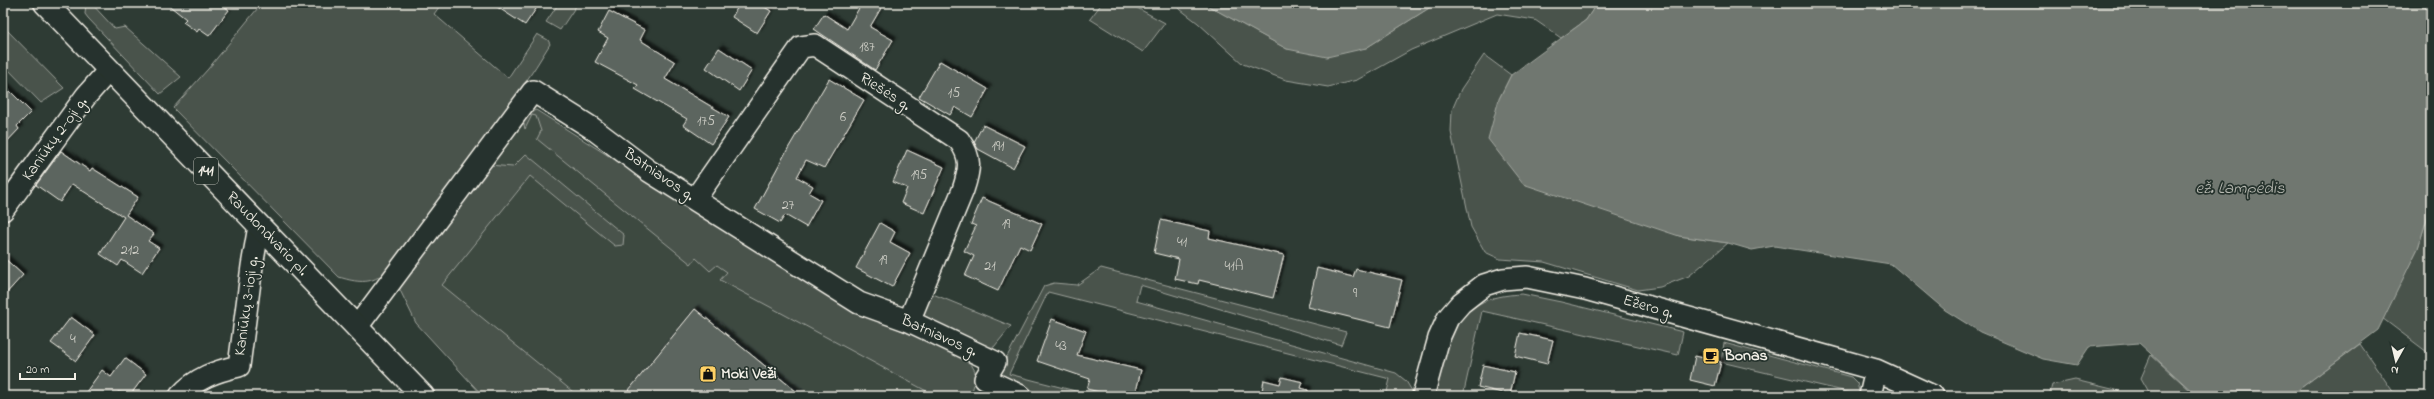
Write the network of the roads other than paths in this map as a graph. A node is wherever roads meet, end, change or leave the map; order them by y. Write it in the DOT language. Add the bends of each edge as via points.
graph roads {
  1 [pos="45,3"];
  2 [pos="109,70"];
  3 [pos="695,199"];
  4 [pos="3,210"];
  5 [pos="259,226"];
  6 [pos="909,321"];
  7 [pos="357,327"];
  8 [pos="1876,370"];
  9 [pos="180,396"];
  10 [pos="423,396"];
  11 [pos="1021,396"];
  12 [pos="1423,396"];
  13 [pos="1870,396"];
  14 [pos="1933,396"];
  1 -- 2 [label="main road, Raudondvario pl. / 141"];
  2 -- 4 [label="street, Kaniūkų 2-oji g." via="86,96"];
  2 -- 5 [label="main road, Raudondvario pl. / 141"];
  3 -- 6 [label="street, Batniavos g." via="859,303"];
  3 -- 6 [label="street, Riešės g." via="801,47 814,45 959,140 968,152 969,172 963,190"];
  3 -- 7 [label="street, Batniavos g." via="533,91"];
  5 -- 7 [label="main road, Raudondvario pl. / 141"];
  5 -- 9 [label="street, Kaniūkų 3-ioji g." via="239,366 215,371 188,387"];
  6 -- 11 [label="street, Batniavos g." via="995,362 985,379"];
  7 -- 10 [label="main road, Raudondvario pl. / 141"];
  8 -- 12 [label="street, Ežero g." via="1558,282 1527,277 1503,279 1484,285 1461,303 1448,318 1439,338"];
  8 -- 13 [label="street"];
  8 -- 14 [label="street, Ežero g."];
}
